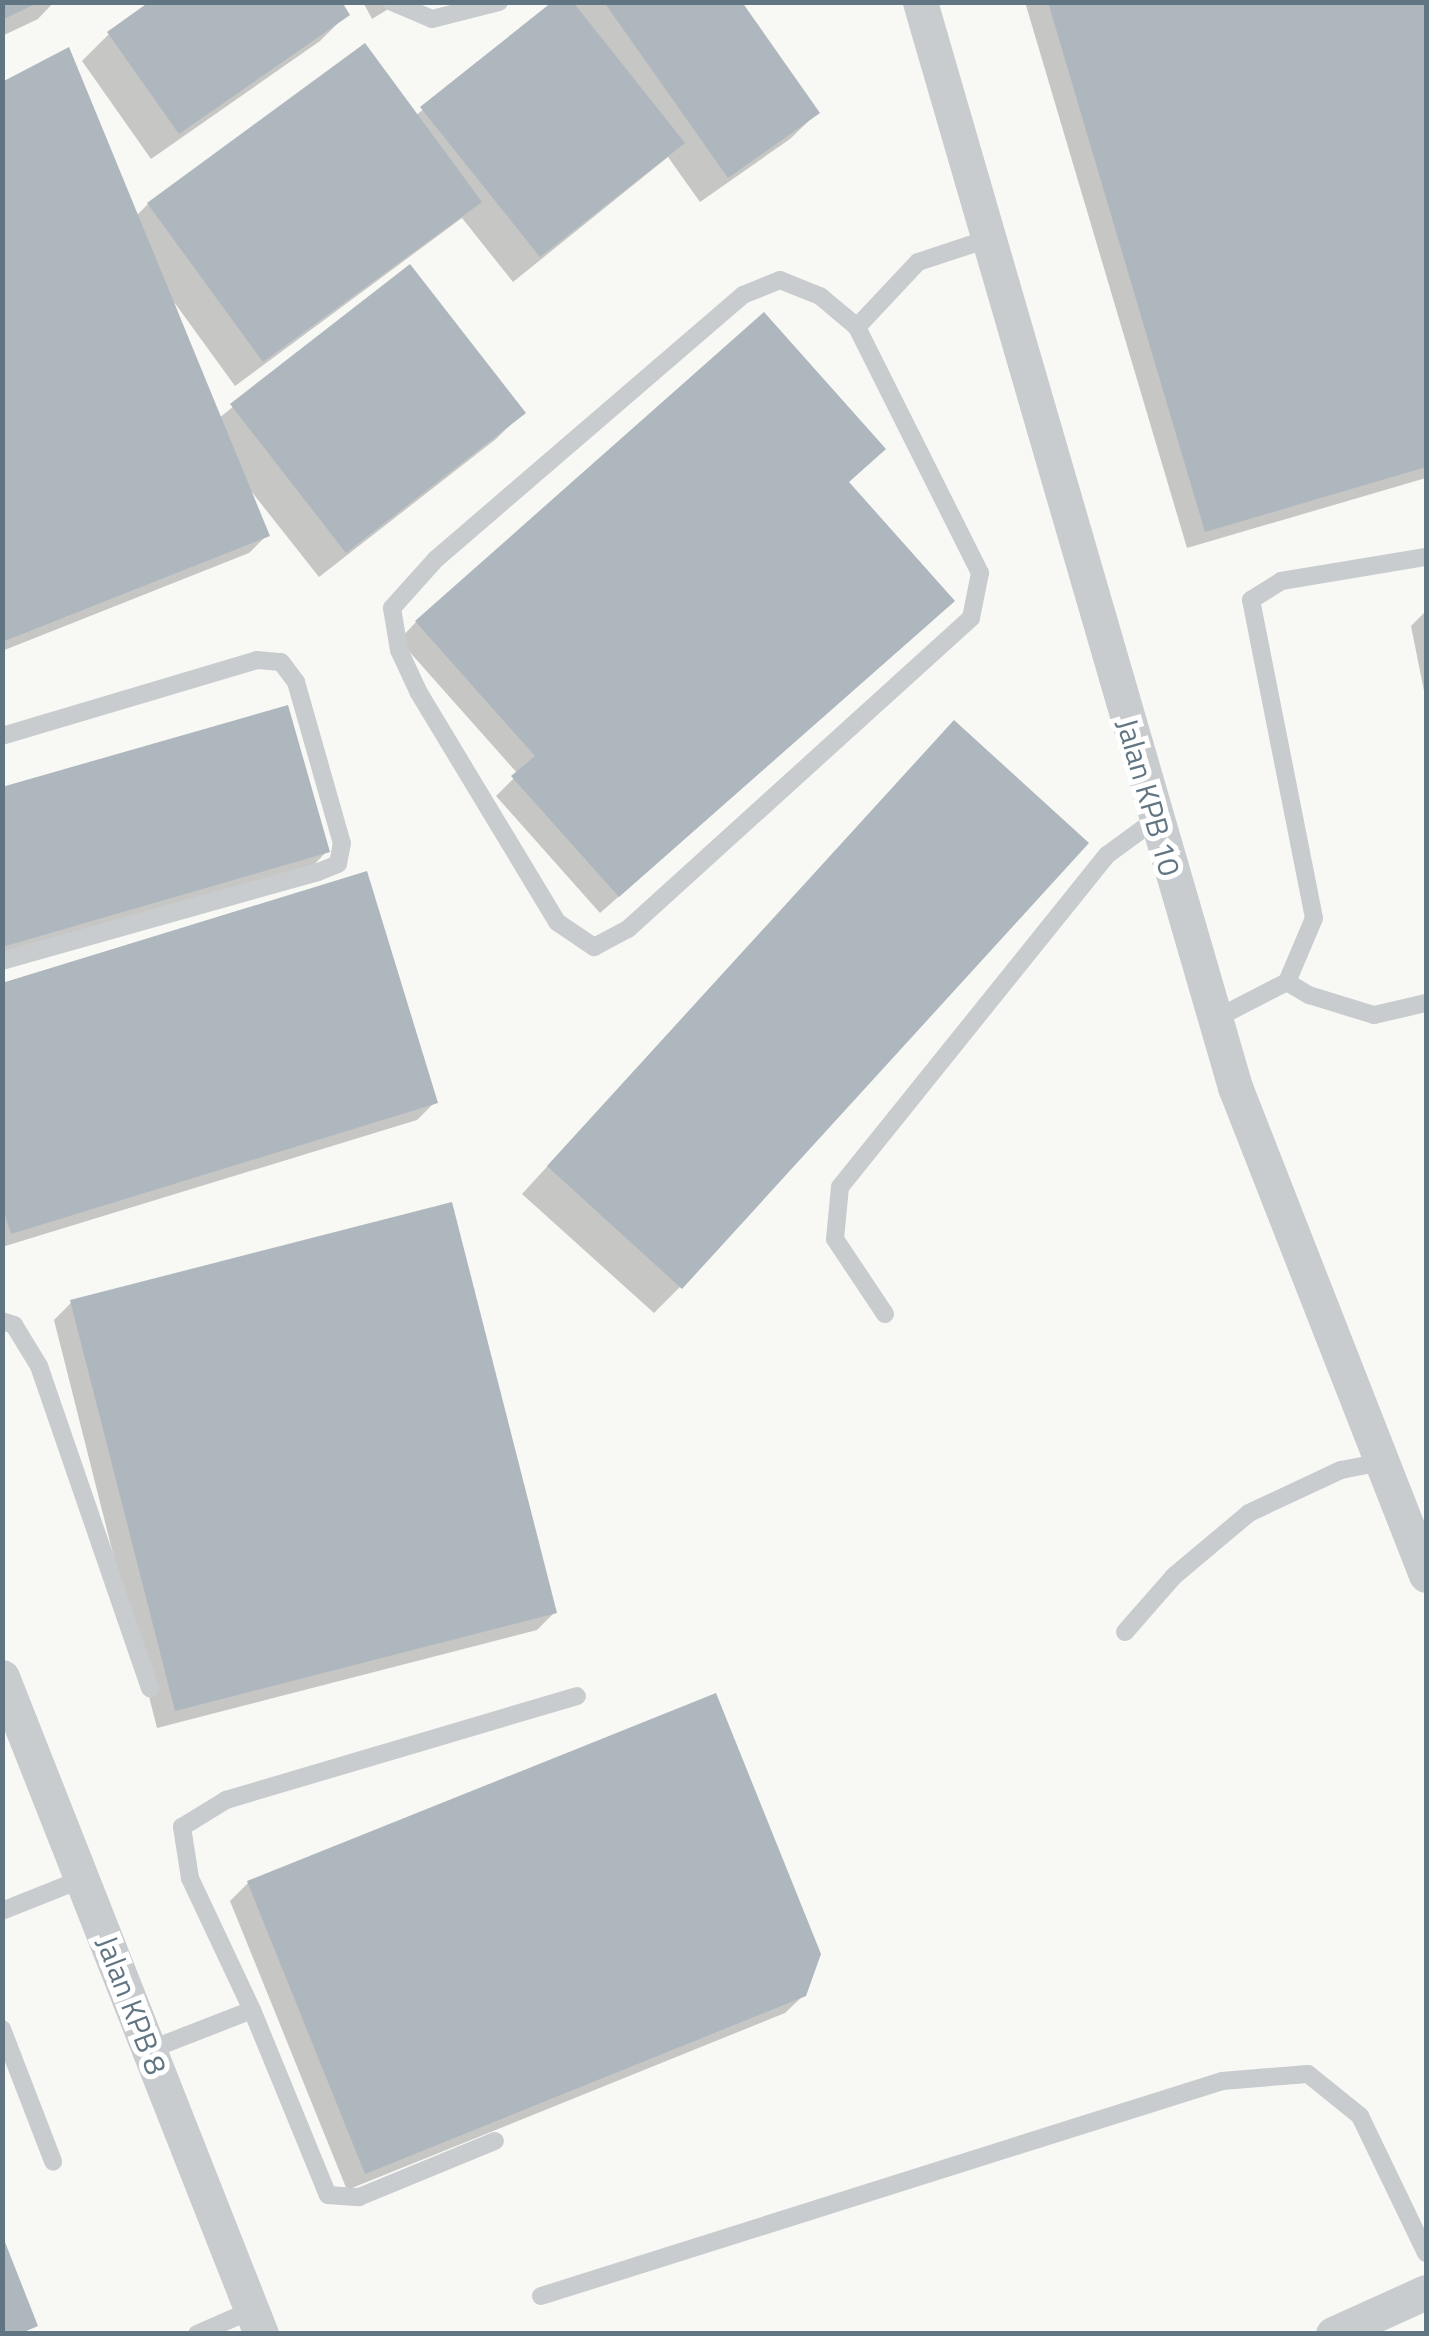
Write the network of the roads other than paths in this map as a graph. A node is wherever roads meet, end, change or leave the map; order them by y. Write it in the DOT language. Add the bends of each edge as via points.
graph roads {
  1 [pos="392,2"];
  2 [pos="499,2"];
  3 [pos="920,2"];
  4 [pos="988,238"];
  5 [pos="857,326"];
  6 [pos="1426,557"];
  7 [pos="2,736"];
  8 [pos="1156,819"];
  9 [pos="2,961"];
  10 [pos="1286,982"];
  11 [pos="1426,1004"];
  12 [pos="1215,1018"];
  13 [pos="884,1314"];
  14 [pos="2,1321"];
  15 [pos="1382,1462"];
  16 [pos="1426,1574"];
  17 [pos="1125,1632"];
  18 [pos="2,1677"];
  19 [pos="150,1688"];
  20 [pos="577,1696"];
  21 [pos="82,1880"];
  22 [pos="2,1910"];
  23 [pos="252,2010"];
  24 [pos="2,2028"];
  25 [pos="149,2050"];
  26 [pos="495,2141"];
  27 [pos="53,2162"];
  28 [pos="1426,2253"];
  29 [pos="1426,2292"];
  30 [pos="541,2296"];
  31 [pos="256,2322"];
  32 [pos="197,2334"];
  33 [pos="1332,2334"];
  1 -- 2 [label="lane" via="432,19"];
  3 -- 4 [label="street, Jalan KPB 10"];
  4 -- 5 [label="lane" via="918,262"];
  4 -- 8 [label="street, Jalan KPB 10"];
  5 -- 5 [label="lane" via="820,296 780,280 743,295 436,559 392,608 399,650 418,692 557,922 594,946 628,929 971,618 980,573"];
  6 -- 10 [label="lane" via="1282,581 1251,600 1314,918"];
  7 -- 9 [label="lane" via="257,660 281,662 296,682 342,844 338,864 318,872"];
  8 -- 12 [label="street, Jalan KPB 10"];
  8 -- 13 [label="lane" via="1107,855 840,1187 836,1239"];
  10 -- 11 [label="lane" via="1374,1015"];
  10 -- 12 [label="lane"];
  12 -- 15 [label="street, Jalan KPB 10" via="1235,1087"];
  14 -- 19 [label="lane" via="14,1325 39,1366"];
  15 -- 16 [label="street, Jalan KPB 10"];
  15 -- 17 [label="lane" via="1341,1470 1249,1513 1174,1576"];
  18 -- 21 [label="street, Jalan KPB 8"];
  20 -- 23 [label="lane" via="226,1800 182,1827 190,1878"];
  21 -- 22 [label="lane"];
  21 -- 25 [label="street, Jalan KPB 8"];
  23 -- 25 [label="lane"];
  23 -- 26 [label="lane" via="328,2195 360,2197"];
  24 -- 27 [label="lane"];
  25 -- 31 [label="street, Jalan KPB 8"];
  28 -- 30 [label="lane" via="1360,2116 1308,2074 1222,2082"];
  29 -- 33 [label="street"];
  31 -- 32 [label="lane"];
}
